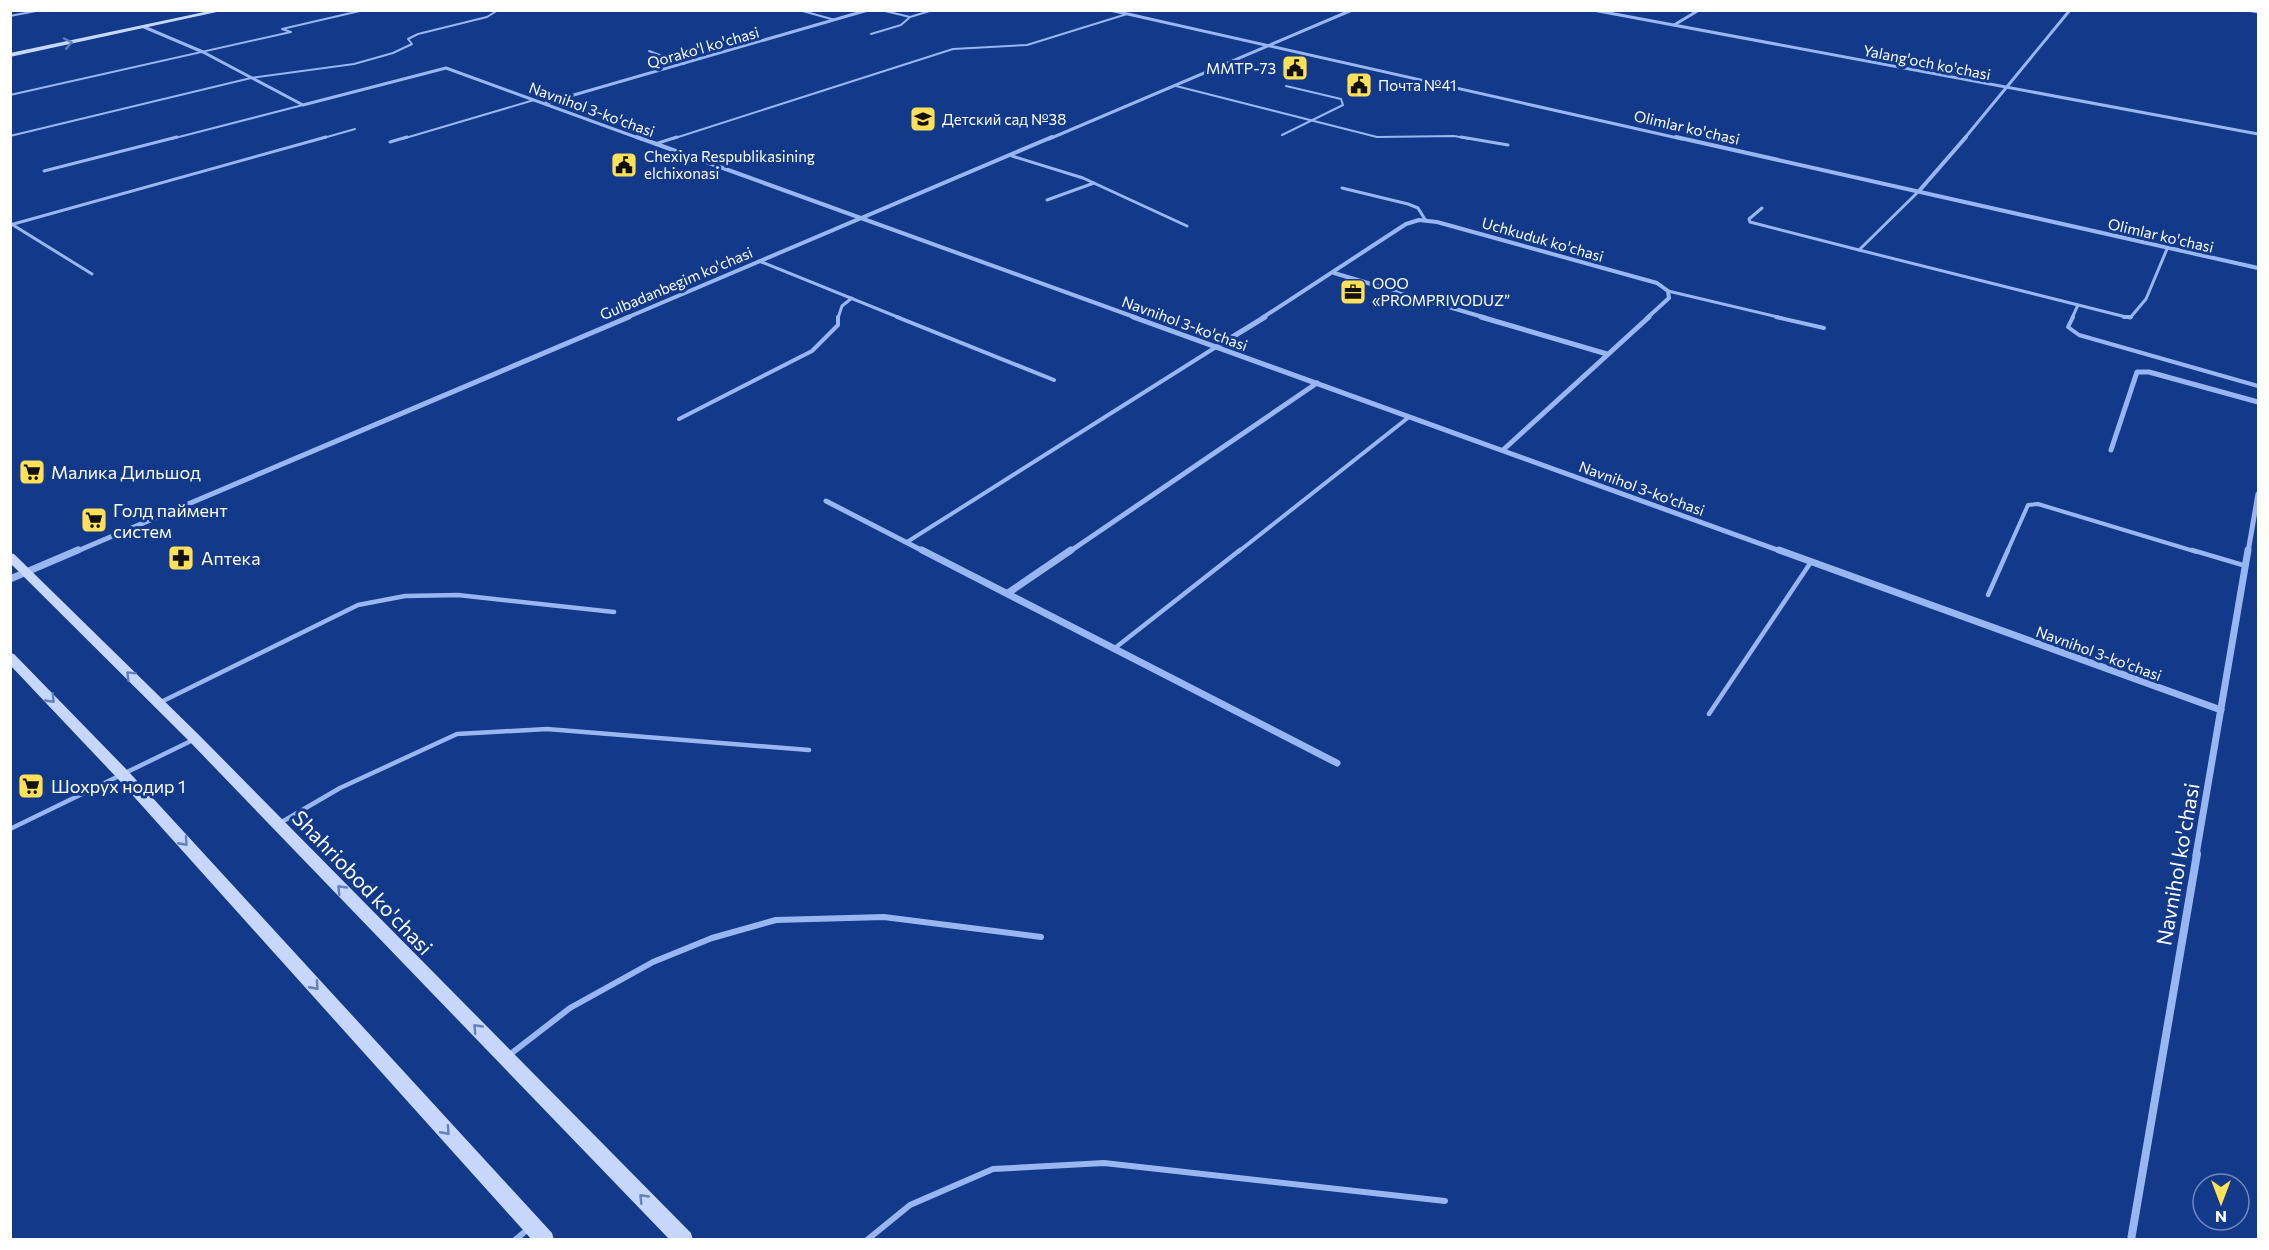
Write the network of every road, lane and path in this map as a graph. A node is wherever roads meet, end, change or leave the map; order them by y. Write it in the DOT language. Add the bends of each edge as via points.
graph roads {
  1 [pos="41,10"];
  2 [pos="187,10"];
  3 [pos="224,10"];
  4 [pos="364,10"];
  5 [pos="498,10"];
  6 [pos="799,10"];
  7 [pos="868,10"];
  8 [pos="881,10"];
  9 [pos="933,10"];
  10 [pos="1110,10"];
  11 [pos="1352,10"];
  12 [pos="1593,10"];
  13 [pos="1699,10"];
  14 [pos="2070,10"];
  15 [pos="2248,10"];
  16 [pos="2259,12"];
  17 [pos="1127,14"];
  18 [pos="10,16"];
  19 [pos="910,17"];
  20 [pos="835,20"];
  21 [pos="111,26"];
  22 [pos="1674,26"];
  23 [pos="144,27"];
  24 [pos="871,34"];
  25 [pos="1269,46"];
  26 [pos="649,51"];
  27 [pos="203,52"];
  28 [pos="10,55"];
  29 [pos="684,64"];
  30 [pos="252,78"];
  31 [pos="1176,86"];
  32 [pos="1286,86"];
  33 [pos="2008,88"];
  34 [pos="10,95"];
  35 [pos="534,100"];
  36 [pos="544,104"];
  37 [pos="303,105"];
  38 [pos="1312,121"];
  39 [pos="355,129"];
  40 [pos="2259,134"];
  41 [pos="1282,135"];
  42 [pos="10,136"];
  43 [pos="390,142"];
  44 [pos="655,144"];
  45 [pos="1509,145"];
  46 [pos="1012,156"];
  47 [pos="44,171"];
  48 [pos="1094,183"];
  49 [pos="1342,188"];
  50 [pos="1919,191"];
  51 [pos="1047,200"];
  52 [pos="1762,208"];
  53 [pos="859,218"];
  54 [pos="1426,221"];
  55 [pos="12,225"];
  56 [pos="1187,226"];
  57 [pos="2167,249"];
  58 [pos="1858,250"];
  59 [pos="759,261"];
  60 [pos="2259,268"];
  61 [pos="1334,273"];
  62 [pos="92,274"];
  63 [pos="1668,291"];
  64 [pos="852,298"];
  65 [pos="2078,305"];
  66 [pos="1824,328"];
  67 [pos="1216,347"];
  68 [pos="1607,354"];
  69 [pos="1054,380"];
  70 [pos="1317,383"];
  71 [pos="2259,386"];
  72 [pos="2259,402"];
  73 [pos="1409,417"];
  74 [pos="679,419"];
  75 [pos="1503,450"];
  76 [pos="2111,450"];
  77 [pos="2259,494"];
  78 [pos="826,501"];
  79 [pos="907,542"];
  80 [pos="10,556"];
  81 [pos="1811,562"];
  82 [pos="2246,566"];
  83 [pos="27,572"];
  84 [pos="10,579"];
  85 [pos="1008,593"];
  86 [pos="1988,595"];
  87 [pos="614,612"];
  88 [pos="1115,648"];
  89 [pos="10,657"];
  90 [pos="159,703"];
  91 [pos="2221,710"];
  92 [pos="1709,714"];
  93 [pos="195,739"];
  94 [pos="809,750"];
  95 [pos="1337,762"];
  96 [pos="123,775"];
  97 [pos="277,824"];
  98 [pos="10,829"];
  99 [pos="1041,937"];
  100 [pos="506,1058"];
  101 [pos="1445,1201"];
  102 [pos="532,1225"];
  103 [pos="515,1239"];
  104 [pos="545,1239"];
  105 [pos="684,1239"];
  106 [pos="867,1239"];
  107 [pos="2132,1239"];
  1 -- 18 [label="lane"];
  2 -- 21 [label="main road"];
  3 -- 23 [label="main road"];
  4 -- 27 [label="lane"];
  5 -- 30 [label="lane" via="486,17 418,34 408,39 412,44 398,51 344,65"];
  6 -- 20 [label="lane"];
  7 -- 20 [label="street, Qorako'l ko'chasi"];
  8 -- 19 [label="lane"];
  9 -- 19 [label="lane"];
  10 -- 17 [label="street, Olimlar ko'chasi"];
  11 -- 25 [label="street, Gulbadanbegim ko'chasi"];
  12 -- 22 [label="street, Yalang'och ko'chasi"];
  13 -- 22 [label="street"];
  14 -- 33 [label="street"];
  15 -- 16 [label="street"];
  17 -- 25 [label="street, Olimlar ko'chasi"];
  17 -- 44 [label="lane" via="1027,45 953,49"];
  19 -- 24 [label="lane" via="901,25"];
  20 -- 29 [label="street, Qorako'l ko'chasi"];
  22 -- 33 [label="street, Yalang'och ko'chasi"];
  23 -- 27 [label="street"];
  28 -- 23 [label="main road, one-way"];
  25 -- 31 [label="street, Gulbadanbegim ko'chasi"];
  25 -- 50 [label="street, Olimlar ko'chasi"];
  26 -- 29 [label="lane"];
  27 -- 30 [label="street"];
  27 -- 34 [label="lane"];
  29 -- 36 [label="street, Qorako'l ko'chasi"];
  30 -- 37 [label="street"];
  30 -- 42 [label="lane"];
  31 -- 38 [label="lane"];
  31 -- 46 [label="street, Gulbadanbegim ko'chasi"];
  32 -- 38 [label="lane" via="1344,102"];
  33 -- 40 [label="street, Yalang'och ko'chasi"];
  33 -- 50 [label="street"];
  35 -- 36 [label="street, Navnihol 3-ko'chasi"];
  35 -- 37 [label="street, Navnihol 3-ko'chasi" via="446,68"];
  35 -- 43 [label="lane"];
  36 -- 44 [label="street, Navnihol 3-ko'chasi"];
  37 -- 47 [label="lane"];
  38 -- 41 [label="lane"];
  38 -- 45 [label="lane" via="1377,137 1454,136"];
  39 -- 55 [label="lane"];
  44 -- 53 [label="street, Navnihol 3-ko'chasi"];
  46 -- 48 [label="lane"];
  46 -- 53 [label="street, Gulbadanbegim ko'chasi"];
  48 -- 51 [label="lane"];
  48 -- 56 [label="lane"];
  49 -- 54 [label="lane" via="1408,204 1418,208"];
  50 -- 57 [label="street, Olimlar ko'chasi"];
  50 -- 58 [label="lane"];
  52 -- 58 [label="lane" via="1750,222"];
  53 -- 59 [label="street, Gulbadanbegim ko'chasi"];
  53 -- 67 [label="street, Navnihol 3-ko'chasi"];
  54 -- 61 [label="street, Uchkuduk ko'chasi" via="1406,224"];
  54 -- 63 [label="street, Uchkuduk ko'chasi" via="1657,283"];
  55 -- 62 [label="lane"];
  57 -- 60 [label="street, Olimlar ko'chasi"];
  57 -- 65 [label="lane" via="2146,299 2130,318"];
  58 -- 65 [label="lane"];
  59 -- 64 [label="lane"];
  59 -- 83 [label="street, Gulbadanbegim ko'chasi"];
  61 -- 67 [label="street, Uchkuduk ko'chasi"];
  61 -- 68 [label="street"];
  63 -- 66 [label="lane"];
  63 -- 68 [label="street" via="1669,298"];
  64 -- 69 [label="lane"];
  64 -- 74 [label="lane" via="837,312 838,325 812,351"];
  65 -- 71 [label="lane" via="2068,327 2079,335"];
  67 -- 70 [label="street, Navnihol 3-ko'chasi"];
  67 -- 79 [label="lane"];
  68 -- 75 [label="street"];
  70 -- 73 [label="street, Navnihol 3-ko'chasi"];
  70 -- 85 [label="street"];
  72 -- 76 [label="street" via="2137,372"];
  73 -- 75 [label="street, Navnihol 3-ko'chasi"];
  73 -- 88 [label="lane"];
  75 -- 81 [label="street, Navnihol 3-ko'chasi"];
  77 -- 82 [label="street, Navnihol ko'chasi"];
  78 -- 79 [label="street"];
  79 -- 85 [label="street"];
  80 -- 83 [label="main road, Shahriobod ko'chasi"];
  81 -- 91 [label="street, Navnihol 3-ko'chasi"];
  81 -- 92 [label="lane"];
  82 -- 86 [label="lane" via="2038,504 2028,505"];
  82 -- 91 [label="street, Navnihol ko'chasi"];
  83 -- 84 [label="street, Gulbadanbegim ko'chasi"];
  90 -- 83 [label="main road, Shahriobod ko'chasi, one-way"];
  85 -- 88 [label="street"];
  87 -- 90 [label="lane" via="458,595 405,596 358,605"];
  88 -- 95 [label="street"];
  89 -- 96 [label="main road, one-way"];
  90 -- 93 [label="main road, Shahriobod ko'chasi"];
  91 -- 107 [label="street, Navnihol ko'chasi"];
  93 -- 96 [label="lane"];
  93 -- 97 [label="main road, Shahriobod ko'chasi"];
  94 -- 97 [label="lane" via="547,729 457,734 340,788"];
  96 -- 98 [label="lane"];
  96 -- 102 [label="main road, one-way"];
  100 -- 97 [label="main road, Shahriobod ko'chasi, one-way"];
  99 -- 100 [label="lane" via="884,917 776,920 712,938 653,962 570,1008"];
  105 -- 100 [label="main road, Shahriobod ko'chasi, one-way"];
  101 -- 106 [label="lane" via="1104,1163 993,1169 910,1205"];
  102 -- 103 [label="lane"];
  102 -- 104 [label="main road"];
}
